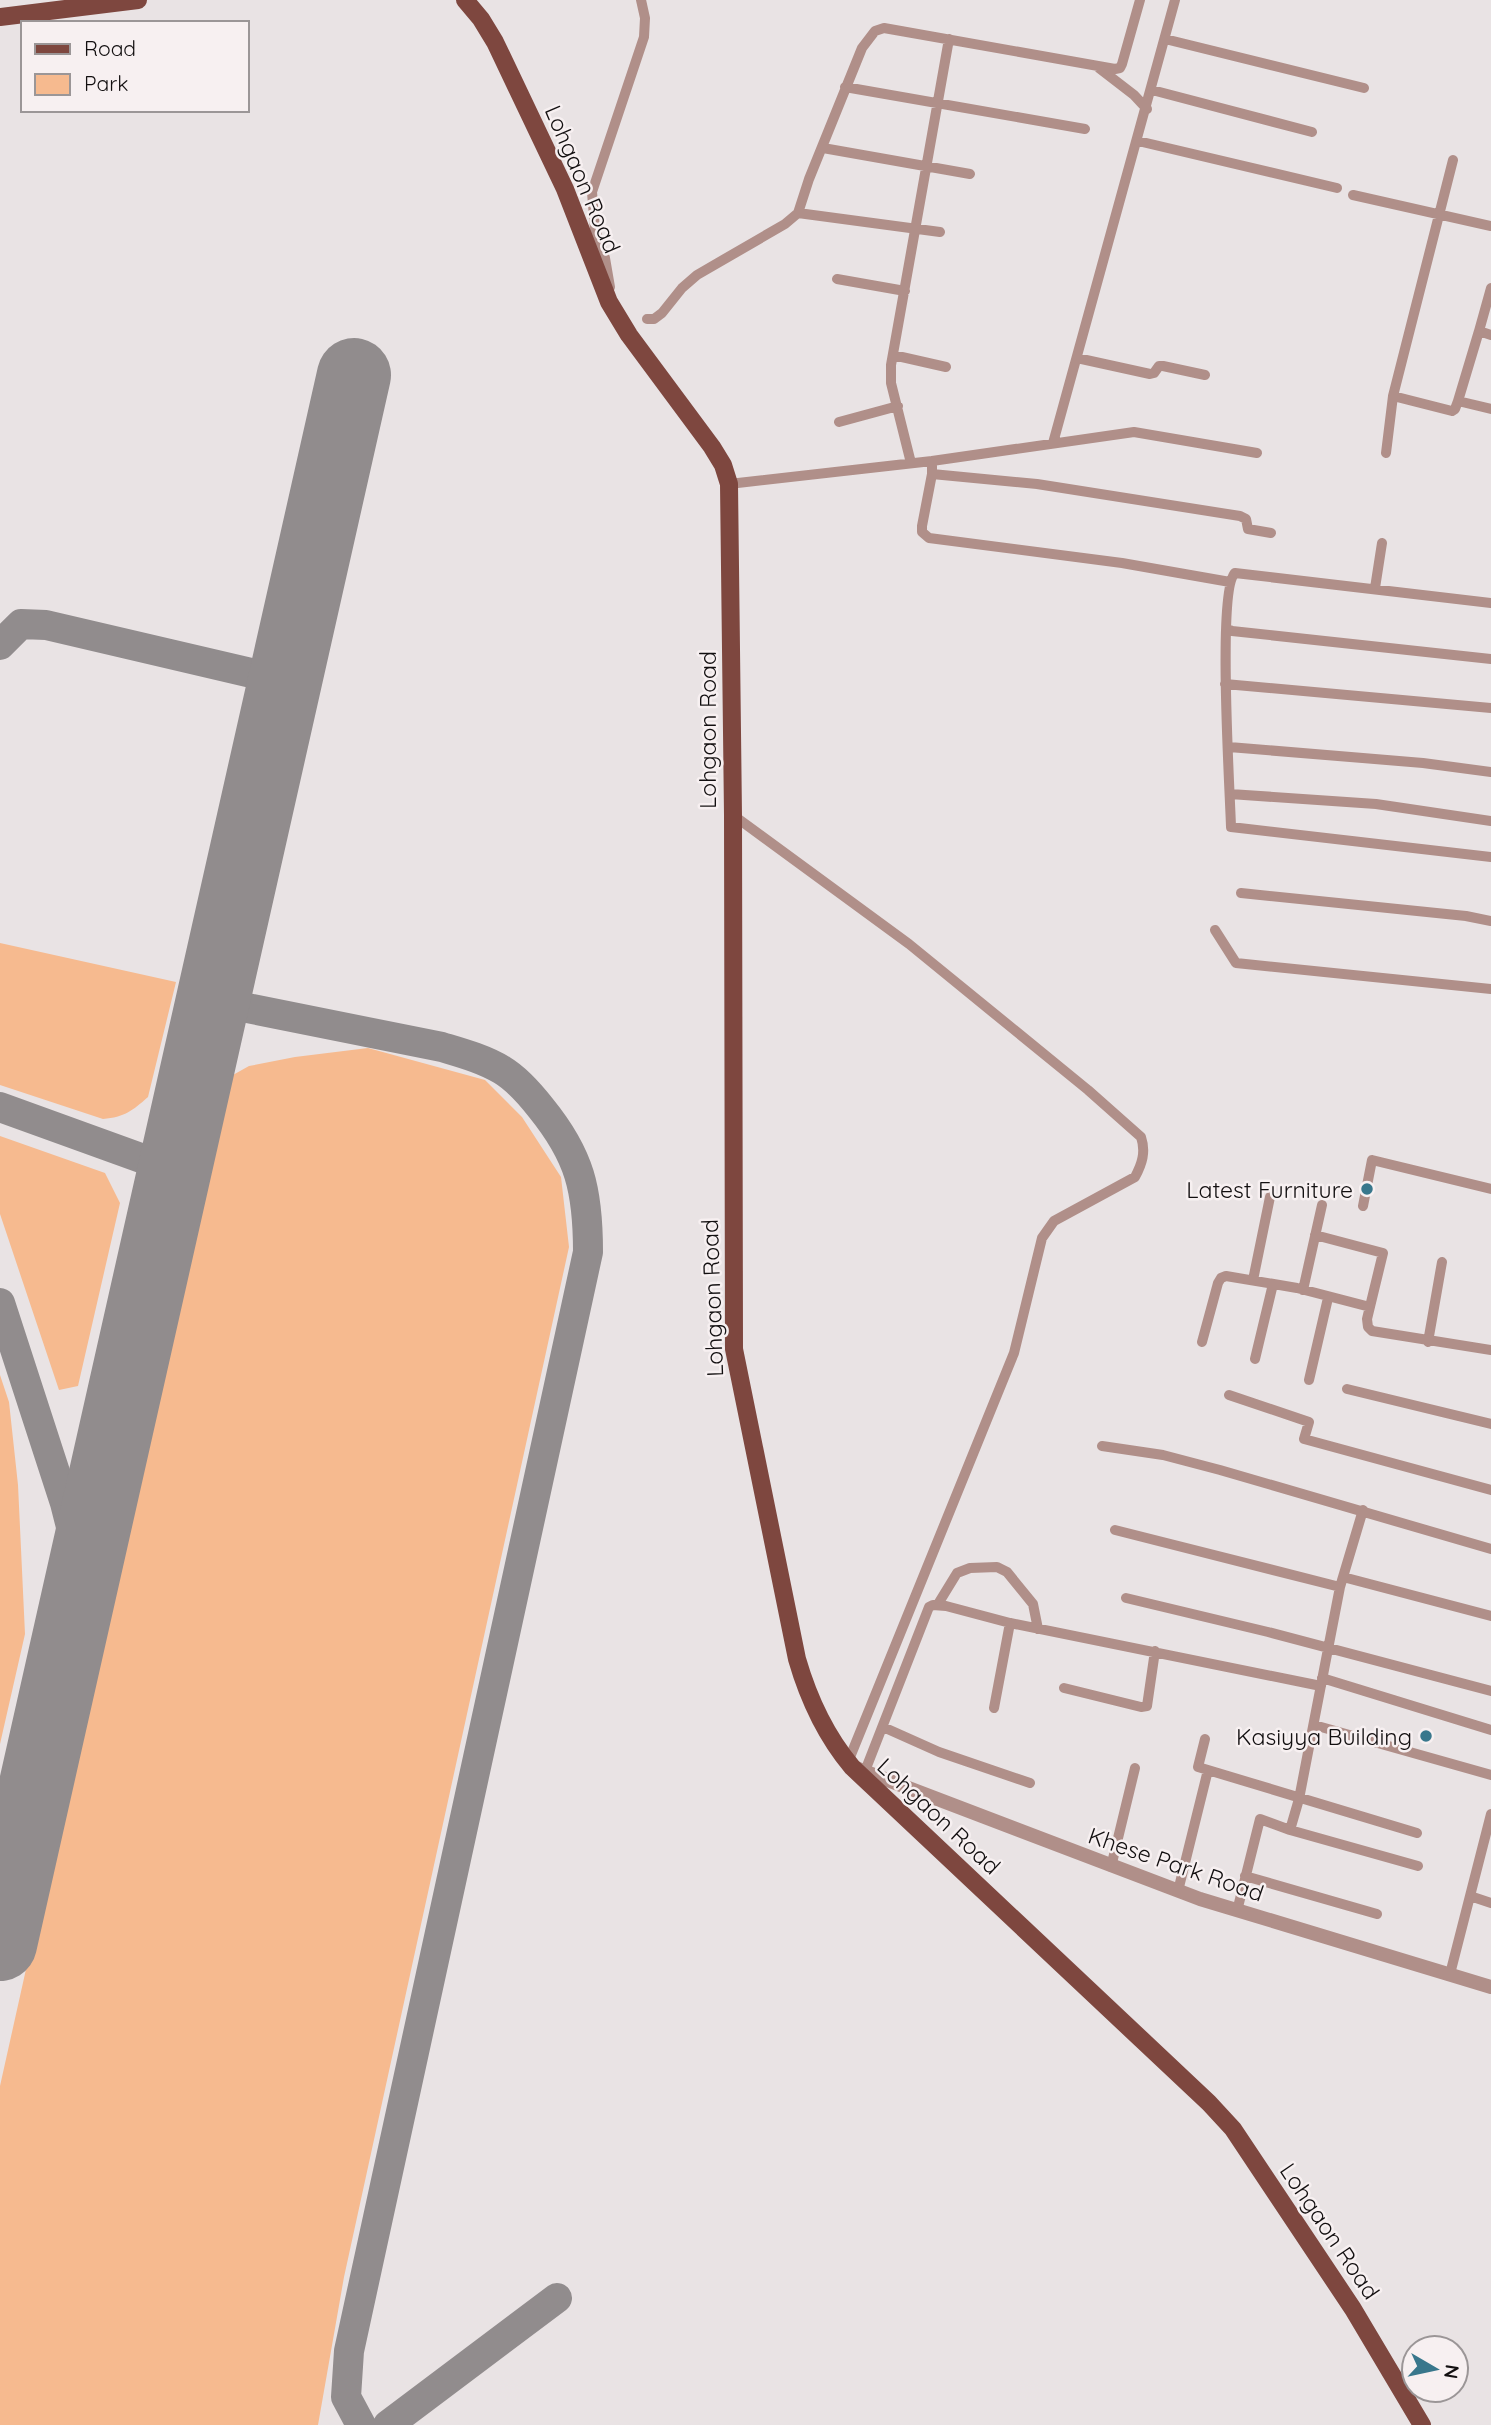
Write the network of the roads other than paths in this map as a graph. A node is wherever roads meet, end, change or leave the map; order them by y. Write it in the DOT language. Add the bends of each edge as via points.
graph roads {
  1 [pos="138,0"];
  2 [pos="465,0"];
  3 [pos="641,0"];
  4 [pos="1140,0"];
  5 [pos="1175,0"];
  6 [pos="0,16"];
  7 [pos="1165,38"];
  8 [pos="949,39"];
  9 [pos="1099,68"];
  10 [pos="845,87"];
  11 [pos="1364,89"];
  12 [pos="1152,90"];
  13 [pos="939,102"];
  14 [pos="1147,109"];
  15 [pos="1085,129"];
  16 [pos="1312,132"];
  17 [pos="1138,141"];
  18 [pos="823,148"];
  19 [pos="1453,160"];
  20 [pos="928,167"];
  21 [pos="970,174"];
  22 [pos="1337,188"];
  23 [pos="1353,195"];
  24 [pos="798,213"];
  25 [pos="1440,215"];
  26 [pos="1491,226"];
  27 [pos="917,228"];
  28 [pos="940,232"];
  29 [pos="837,279"];
  30 [pos="1491,288"];
  31 [pos="905,292"];
  32 [pos="609,302"];
  33 [pos="647,319"];
  34 [pos="1479,331"];
  35 [pos="1491,335"];
  36 [pos="893,355"];
  37 [pos="1077,358"];
  38 [pos="946,367"];
  39 [pos="1205,375"];
  40 [pos="1392,396"];
  41 [pos="1458,401"];
  42 [pos="898,406"];
  43 [pos="1491,409"];
  44 [pos="839,422"];
  45 [pos="1053,443"];
  46 [pos="1257,453"];
  47 [pos="1386,453"];
  48 [pos="932,461"];
  49 [pos="911,463"];
  50 [pos="932,474"];
  51 [pos="729,484"];
  52 [pos="1271,534"];
  53 [pos="1381,543"];
  54 [pos="1230,582"];
  55 [pos="1375,588"];
  56 [pos="1491,603"];
  57 [pos="1227,629"];
  58 [pos="1491,659"];
  59 [pos="1225,684"];
  60 [pos="1491,708"];
  61 [pos="1229,747"];
  62 [pos="1491,772"];
  63 [pos="1230,793"];
  64 [pos="733,815"];
  65 [pos="1491,821"];
  66 [pos="1491,857"];
  67 [pos="1241,893"];
  68 [pos="1491,921"];
  69 [pos="1215,930"];
  70 [pos="1491,989"];
  71 [pos="1491,1189"];
  72 [pos="1270,1197"];
  73 [pos="1322,1205"];
  74 [pos="1363,1206"];
  75 [pos="1315,1235"];
  76 [pos="1442,1262"];
  77 [pos="1253,1280"];
  78 [pos="1273,1284"];
  79 [pos="1303,1290"];
  80 [pos="1328,1297"];
  81 [pos="1370,1307"];
  82 [pos="1202,1342"];
  83 [pos="1428,1342"];
  84 [pos="1491,1350"];
  85 [pos="1255,1359"];
  86 [pos="1309,1380"];
  87 [pos="1347,1389"];
  88 [pos="1229,1395"];
  89 [pos="1491,1424"];
  90 [pos="1102,1446"];
  91 [pos="1491,1490"];
  92 [pos="1363,1510"];
  93 [pos="1115,1530"];
  94 [pos="1491,1549"];
  95 [pos="1342,1582"];
  96 [pos="1126,1598"];
  97 [pos="938,1604"];
  98 [pos="1491,1616"];
  99 [pos="1010,1623"];
  100 [pos="1038,1629"];
  101 [pos="1328,1648"];
  102 [pos="1155,1651"];
  103 [pos="1321,1682"];
  104 [pos="1064,1688"];
  105 [pos="1491,1691"];
  106 [pos="994,1708"];
  107 [pos="1314,1725"];
  108 [pos="883,1727"];
  109 [pos="1491,1730"];
  110 [pos="1205,1739"];
  111 [pos="855,1767"];
  112 [pos="1135,1768"];
  113 [pos="1208,1770"];
  114 [pos="1491,1775"];
  115 [pos="1030,1783"];
  116 [pos="1299,1799"];
  117 [pos="1491,1814"];
  118 [pos="1290,1830"];
  119 [pos="1417,1833"];
  120 [pos="1418,1866"];
  121 [pos="1111,1867"];
  122 [pos="1245,1876"];
  123 [pos="1178,1891"];
  124 [pos="1469,1896"];
  125 [pos="1491,1903"];
  126 [pos="1237,1911"];
  127 [pos="1377,1914"];
  128 [pos="1450,1974"];
  129 [pos="1491,1987"];
  130 [pos="1422,2425"];
  1 -- 6 [label="main road"];
  2 -- 32 [label="main road, Lohgaon Road" via="495,42 565,190"];
  3 -- 32 [label="street" via="643,37 592,192 595,230 611,290"];
  4 -- 9 [label="street" via="1122,64 1115,69"];
  5 -- 7 [label="street"];
  7 -- 11 [label="street"];
  7 -- 12 [label="street"];
  8 -- 9 [label="street"];
  8 -- 10 [label="street" via="884,28 876,31 862,48"];
  8 -- 13 [label="street"];
  9 -- 14 [label="street"];
  10 -- 13 [label="street"];
  10 -- 18 [label="street"];
  12 -- 14 [label="street"];
  12 -- 16 [label="street"];
  13 -- 15 [label="street"];
  13 -- 20 [label="street"];
  14 -- 17 [label="street"];
  17 -- 22 [label="street"];
  17 -- 37 [label="street"];
  18 -- 20 [label="street"];
  18 -- 24 [label="street"];
  19 -- 25 [label="street"];
  20 -- 21 [label="street"];
  20 -- 27 [label="street"];
  23 -- 25 [label="street"];
  24 -- 27 [label="street"];
  24 -- 33 [label="street" via="697,275 654,319"];
  25 -- 26 [label="street"];
  25 -- 40 [label="street"];
  27 -- 28 [label="street"];
  27 -- 31 [label="street"];
  29 -- 31 [label="street"];
  30 -- 34 [label="street"];
  31 -- 36 [label="street"];
  32 -- 51 [label="main road, Lohgaon Road" via="712,447"];
  34 -- 35 [label="street"];
  34 -- 41 [label="street"];
  36 -- 38 [label="street"];
  36 -- 42 [label="street" via="891,383"];
  37 -- 39 [label="street" via="1150,374 1163,366"];
  37 -- 45 [label="street"];
  40 -- 41 [label="street" via="1452,411"];
  40 -- 47 [label="street"];
  41 -- 43 [label="street"];
  42 -- 44 [label="street"];
  42 -- 49 [label="street"];
  45 -- 46 [label="street" via="1134,432"];
  45 -- 48 [label="street"];
  48 -- 49 [label="street"];
  48 -- 50 [label="street"];
  49 -- 51 [label="street"];
  50 -- 52 [label="street" via="1037,484 1240,516 1246,519 1248,529"];
  50 -- 54 [label="street" via="922,526 929,538"];
  51 -- 64 [label="main road, Lohgaon Road"];
  53 -- 55 [label="street"];
  54 -- 55 [label="street" via="1241,572"];
  54 -- 57 [label="street"];
  55 -- 56 [label="street"];
  57 -- 58 [label="street"];
  57 -- 59 [label="street"];
  59 -- 60 [label="street"];
  59 -- 61 [label="street"];
  61 -- 62 [label="street"];
  61 -- 63 [label="street"];
  63 -- 65 [label="street" via="1376,804"];
  63 -- 66 [label="street" via="1231,827"];
  64 -- 111 [label="main road, Lohgaon Road" via="734,1349 797,1659 822,1721"];
  64 -- 111 [label="street" via="909,944 1088,1090 1141,1137 1144,1146 1135,1177 1054,1221 1042,1238 1014,1353"];
  67 -- 68 [label="street"];
  69 -- 70 [label="street" via="1236,963"];
  71 -- 74 [label="street" via="1372,1160"];
  72 -- 77 [label="street"];
  73 -- 75 [label="street"];
  75 -- 79 [label="street"];
  75 -- 81 [label="street" via="1383,1253"];
  76 -- 83 [label="street"];
  77 -- 78 [label="street"];
  77 -- 82 [label="street" via="1221,1278"];
  78 -- 79 [label="street"];
  78 -- 85 [label="street"];
  79 -- 80 [label="street"];
  80 -- 81 [label="street"];
  80 -- 86 [label="street"];
  81 -- 83 [label="street" via="1367,1320 1372,1331"];
  83 -- 84 [label="street"];
  87 -- 89 [label="street"];
  88 -- 91 [label="street" via="1309,1422 1304,1439"];
  90 -- 92 [label="street" via="1163,1455"];
  92 -- 94 [label="street"];
  92 -- 95 [label="street"];
  93 -- 95 [label="street"];
  95 -- 98 [label="street"];
  95 -- 101 [label="street"];
  96 -- 101 [label="street"];
  97 -- 99 [label="street"];
  97 -- 100 [label="street" via="957,1573 997,1567 1007,1572 1033,1604"];
  97 -- 108 [label="street" via="929,1607"];
  99 -- 100 [label="street"];
  99 -- 106 [label="street"];
  100 -- 102 [label="street"];
  101 -- 103 [label="street"];
  101 -- 105 [label="street"];
  102 -- 103 [label="street"];
  102 -- 104 [label="street" via="1147,1706"];
  103 -- 107 [label="street"];
  103 -- 109 [label="street"];
  107 -- 114 [label="street"];
  107 -- 116 [label="street"];
  108 -- 111 [label="street"];
  108 -- 115 [label="street"];
  110 -- 113 [label="street" via="1198,1767"];
  111 -- 121 [label="street, Khese Park Road"];
  111 -- 130 [label="main road, Lohgaon Road" via="1233,2129 1353,2309"];
  112 -- 121 [label="street"];
  113 -- 116 [label="street"];
  113 -- 123 [label="street"];
  116 -- 118 [label="street"];
  116 -- 119 [label="street"];
  117 -- 124 [label="street"];
  118 -- 120 [label="street"];
  118 -- 122 [label="street" via="1260,1819"];
  121 -- 123 [label="street, Khese Park Road"];
  122 -- 126 [label="street"];
  122 -- 127 [label="street"];
  123 -- 126 [label="street, Khese Park Road"];
  124 -- 125 [label="street"];
  124 -- 128 [label="street"];
  126 -- 128 [label="street, Khese Park Road"];
  128 -- 129 [label="street, Khese Park Road"];
}
